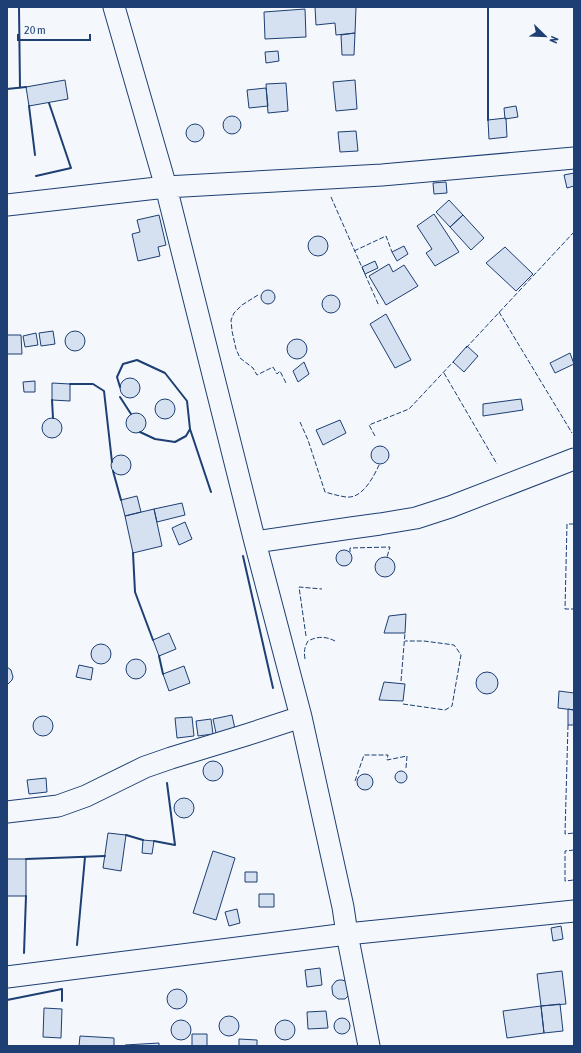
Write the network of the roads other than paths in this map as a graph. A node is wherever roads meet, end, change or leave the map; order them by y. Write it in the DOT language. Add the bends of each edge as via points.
graph roads {
  1 [pos="114,7"];
  2 [pos="574,158"];
  3 [pos="166,187"];
  4 [pos="7,205"];
  5 [pos="574,459"];
  6 [pos="255,542"];
  7 [pos="301,717"];
  8 [pos="7,812"];
  9 [pos="574,911"];
  10 [pos="347,934"];
  11 [pos="7,977"];
  12 [pos="368,1046"];
  1 -- 3 [label="street"];
  2 -- 3 [label="street" via="382,175"];
  3 -- 4 [label="street"];
  3 -- 6 [label="street"];
  5 -- 6 [label="street" via="416,518"];
  6 -- 7 [label="street"];
  7 -- 8 [label="street" via="145,767 86,796 58,806"];
  7 -- 10 [label="street"];
  9 -- 10 [label="street"];
  10 -- 11 [label="street"];
  10 -- 12 [label="street"];
}
